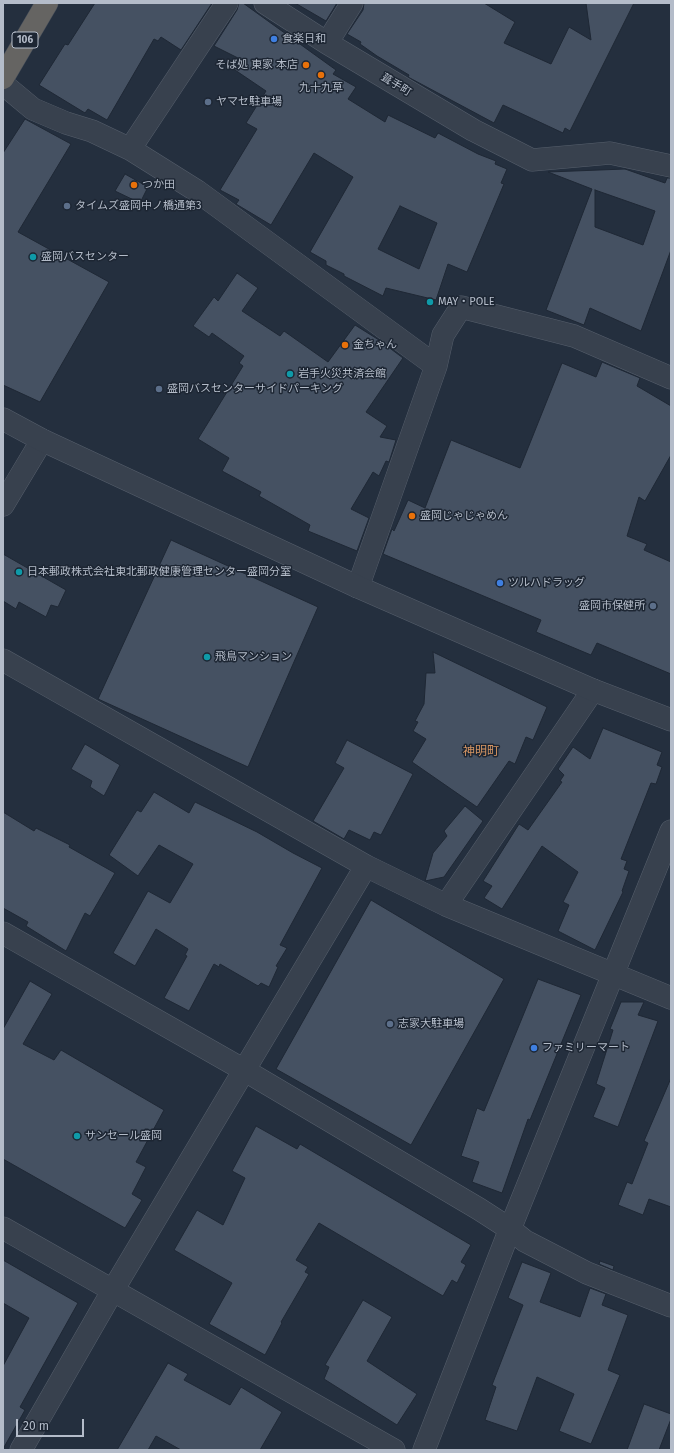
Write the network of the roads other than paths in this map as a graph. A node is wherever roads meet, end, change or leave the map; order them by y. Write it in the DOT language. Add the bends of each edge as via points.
graph roads {
  1 [pos="47,3"];
  2 [pos="227,3"];
  3 [pos="265,3"];
  4 [pos="352,3"];
  5 [pos="326,43"];
  6 [pos="3,78"];
  7 [pos="3,84"];
  8 [pos="130,150"];
  9 [pos="671,166"];
  10 [pos="436,366"];
  11 [pos="671,378"];
  12 [pos="3,419"];
  13 [pos="42,440"];
  14 [pos="3,505"];
  15 [pos="358,587"];
  16 [pos="3,660"];
  17 [pos="593,690"];
  18 [pos="671,720"];
  19 [pos="671,831"];
  20 [pos="366,866"];
  21 [pos="446,905"];
  22 [pos="3,933"];
  23 [pos="614,974"];
  24 [pos="671,998"];
  25 [pos="244,1070"];
  26 [pos="3,1228"];
  27 [pos="510,1228"];
  28 [pos="113,1290"];
  29 [pos="671,1306"];
  30 [pos="21,1450"];
  31 [pos="394,1450"];
  32 [pos="424,1450"];
  1 -- 6 [label="highway, 106"];
  2 -- 8 [label="street"];
  3 -- 5 [label="street, 葺手町"];
  4 -- 5 [label="street"];
  5 -- 9 [label="street, 葺手町" via="473,130 532,160 610,153"];
  7 -- 8 [label="street" via="34,109 92,131"];
  8 -- 10 [label="street" via="197,191"];
  10 -- 11 [label="street" via="444,336 460,307 574,336"];
  10 -- 15 [label="street"];
  12 -- 13 [label="street"];
  13 -- 14 [label="street"];
  13 -- 15 [label="street"];
  15 -- 17 [label="street"];
  16 -- 20 [label="street"];
  17 -- 18 [label="street"];
  17 -- 21 [label="street"];
  19 -- 23 [label="street"];
  20 -- 21 [label="street"];
  20 -- 25 [label="street"];
  21 -- 23 [label="street"];
  22 -- 25 [label="street"];
  23 -- 24 [label="street"];
  23 -- 27 [label="street"];
  25 -- 27 [label="street"];
  25 -- 28 [label="street"];
  26 -- 28 [label="street"];
  27 -- 29 [label="street" via="525,1241 587,1273"];
  27 -- 32 [label="street"];
  28 -- 30 [label="street"];
  28 -- 31 [label="street"];
}
